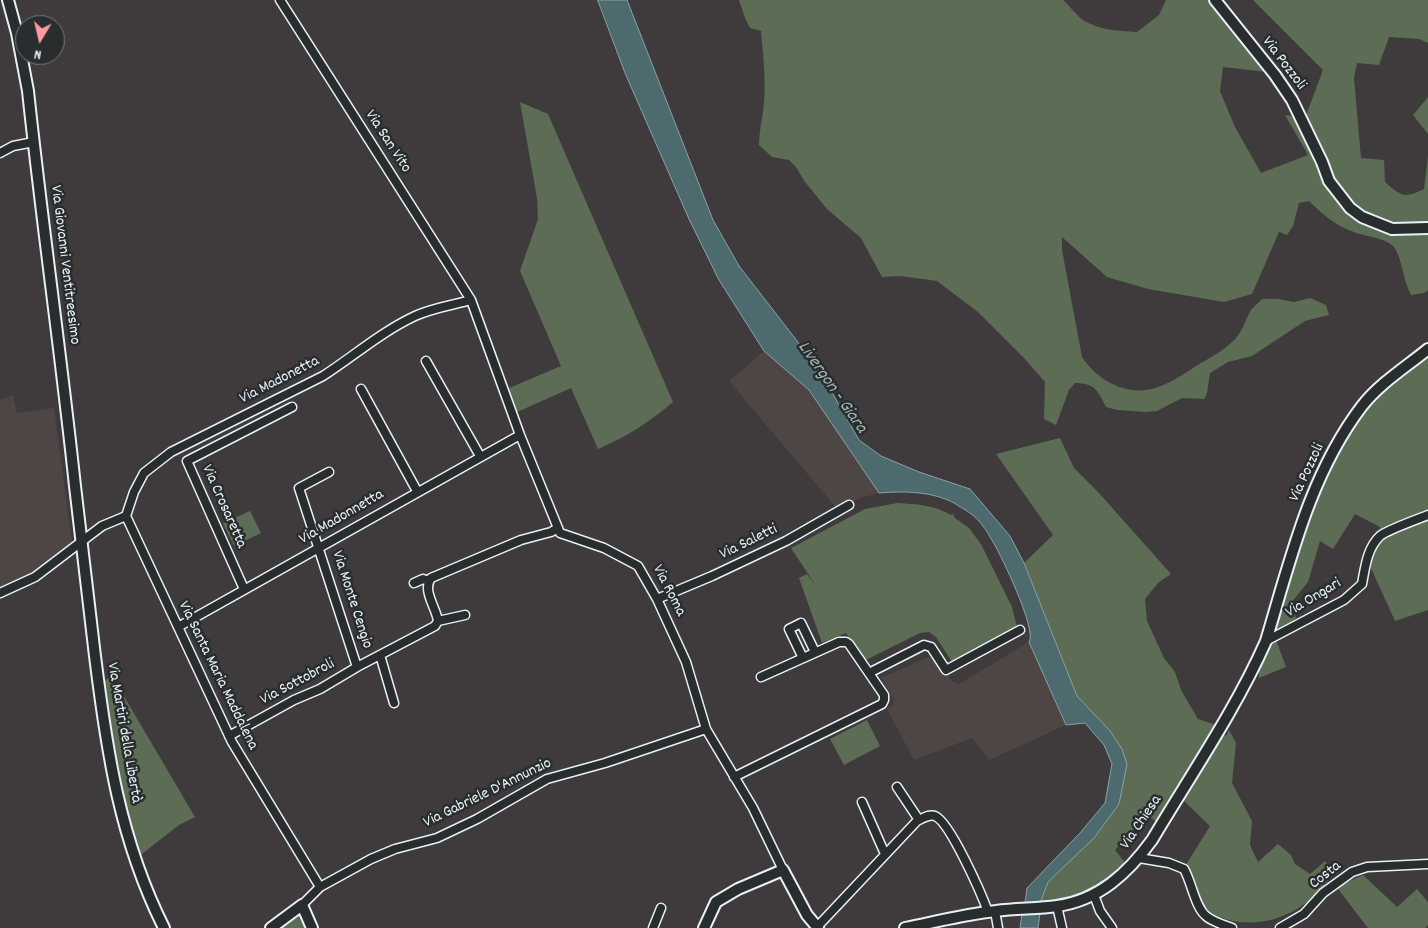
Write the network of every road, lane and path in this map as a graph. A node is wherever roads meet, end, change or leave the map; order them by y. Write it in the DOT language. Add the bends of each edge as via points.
graph roads {
  1 [pos="8,0"];
  2 [pos="280,0"];
  3 [pos="1215,0"];
  4 [pos="34,142"];
  5 [pos="0,153"];
  6 [pos="1428,228"];
  7 [pos="471,300"];
  8 [pos="1428,348"];
  9 [pos="426,361"];
  10 [pos="361,389"];
  11 [pos="292,407"];
  12 [pos="520,434"];
  13 [pos="480,456"];
  14 [pos="328,472"];
  15 [pos="417,491"];
  16 [pos="849,506"];
  17 [pos="1428,515"];
  18 [pos="126,516"];
  19 [pos="559,531"];
  20 [pos="81,539"];
  21 [pos="320,547"];
  22 [pos="429,581"];
  23 [pos="414,583"];
  24 [pos="244,589"];
  25 [pos="0,592"];
  26 [pos="658,599"];
  27 [pos="465,615"];
  28 [pos="438,621"];
  29 [pos="178,627"];
  30 [pos="1020,630"];
  31 [pos="1266,641"];
  32 [pos="815,652"];
  33 [pos="380,655"];
  34 [pos="803,658"];
  35 [pos="358,667"];
  36 [pos="869,673"];
  37 [pos="761,677"];
  38 [pos="394,703"];
  39 [pos="706,729"];
  40 [pos="230,736"];
  41 [pos="734,777"];
  42 [pos="897,787"];
  43 [pos="862,802"];
  44 [pos="919,820"];
  45 [pos="885,854"];
  46 [pos="1139,858"];
  47 [pos="1428,864"];
  48 [pos="783,870"];
  49 [pos="320,887"];
  50 [pos="1094,895"];
  51 [pos="302,905"];
  52 [pos="1057,906"];
  53 [pos="661,908"];
  54 [pos="991,911"];
  55 [pos="817,927"];
  56 [pos="164,928"];
  57 [pos="271,928"];
  58 [pos="312,928"];
  59 [pos="652,928"];
  60 [pos="704,928"];
  61 [pos="905,928"];
  62 [pos="998,928"];
  63 [pos="1062,928"];
  64 [pos="1112,928"];
  65 [pos="1232,928"];
  66 [pos="1280,928"];
  1 -- 4 [label="main road, Via Giovanni Ventitreesimo" via="26,82"];
  2 -- 7 [label="street, Via San Vito"];
  3 -- 6 [label="main road, Via Pozzoli" via="1292,100 1329,181 1350,208 1362,217 1392,229"];
  4 -- 5 [label="street" via="13,146"];
  4 -- 20 [label="main road, Via Giovanni Ventitreesimo"];
  7 -- 12 [label="street"];
  7 -- 18 [label="street, Via Madonetta" via="417,315 398,324 323,376 171,452 144,473"];
  8 -- 31 [label="main road, Via Pozzoli" via="1386,382 1363,406 1330,458 1303,519"];
  9 -- 13 [label="street"];
  10 -- 15 [label="street"];
  11 -- 24 [label="street, Via Crosaretta" via="187,461"];
  12 -- 13 [label="street, Via Madonnetta"];
  12 -- 19 [label="street"];
  13 -- 15 [label="street, Via Madonnetta"];
  14 -- 21 [label="street, Via Monte Cengio" via="299,488"];
  15 -- 21 [label="street, Via Madonnetta"];
  16 -- 26 [label="street, Via Saletti" via="786,541"];
  17 -- 31 [label="street, Via Ongari" via="1381,536 1366,561 1362,584 1344,600"];
  18 -- 20 [label="street"];
  18 -- 29 [label="street, Via Santa Maria Maddalena"];
  19 -- 22 [label="street" via="516,542"];
  19 -- 26 [label="street, Via Roma" via="604,548 638,566"];
  20 -- 25 [label="street" via="35,577"];
  20 -- 56 [label="main road, Via Martiri della Libertà" via="102,712 116,794 134,859"];
  21 -- 24 [label="street, Via Madonnetta"];
  21 -- 35 [label="street, Via Monte Cengio"];
  22 -- 23 [label="street" via="423,579"];
  22 -- 28 [label="street" via="427,589"];
  24 -- 29 [label="street, Via Madonnetta"];
  26 -- 39 [label="street, Via Roma" via="686,662"];
  27 -- 28 [label="street, Via Sottobroli"];
  28 -- 33 [label="street, Via Sottobroli" via="435,626"];
  29 -- 40 [label="street, Via Santa Maria Maddalena"];
  30 -- 36 [label="street" via="946,670 931,647 924,645"];
  31 -- 46 [label="main road, Via Chiesa" via="1233,704"];
  32 -- 34 [label="street"];
  32 -- 34 [label="street" via="802,623 789,629"];
  32 -- 36 [label="street" via="846,642"];
  33 -- 35 [label="street, Via Sottobroli"];
  33 -- 38 [label="street"];
  34 -- 37 [label="street"];
  35 -- 40 [label="street, Via Sottobroli"];
  36 -- 41 [label="street" via="884,695 882,704"];
  39 -- 41 [label="street, Via Roma"];
  39 -- 49 [label="street, Via Gabriele D'Annunzio" via="547,779 477,819 437,838 394,849"];
  40 -- 49 [label="street, Via Santa Maria Maddalena"];
  41 -- 48 [label="street, Via Roma"];
  42 -- 44 [label="street"];
  43 -- 45 [label="street"];
  44 -- 45 [label="street"];
  44 -- 54 [label="street" via="926,816 941,820"];
  45 -- 55 [label="street"];
  46 -- 50 [label="main road, Via Chiesa"];
  46 -- 65 [label="street" via="1184,869 1199,908 1207,917"];
  47 -- 66 [label="street, Costa" via="1367,867 1352,872 1323,893 1304,914"];
  48 -- 55 [label="main road, Via Roma"];
  48 -- 60 [label="main road" via="716,902"];
  49 -- 51 [label="street, Via Gabriele D'Annunzio"];
  50 -- 52 [label="main road, Via Chiesa"];
  50 -- 64 [label="street"];
  51 -- 57 [label="main road, Via Gabriele D'Annunzio"];
  51 -- 58 [label="main road"];
  52 -- 54 [label="main road, Via Chiesa"];
  52 -- 63 [label="street"];
  53 -- 59 [label="street"];
  54 -- 61 [label="main road, Via Chiesa"];
  54 -- 62 [label="street"];
}
